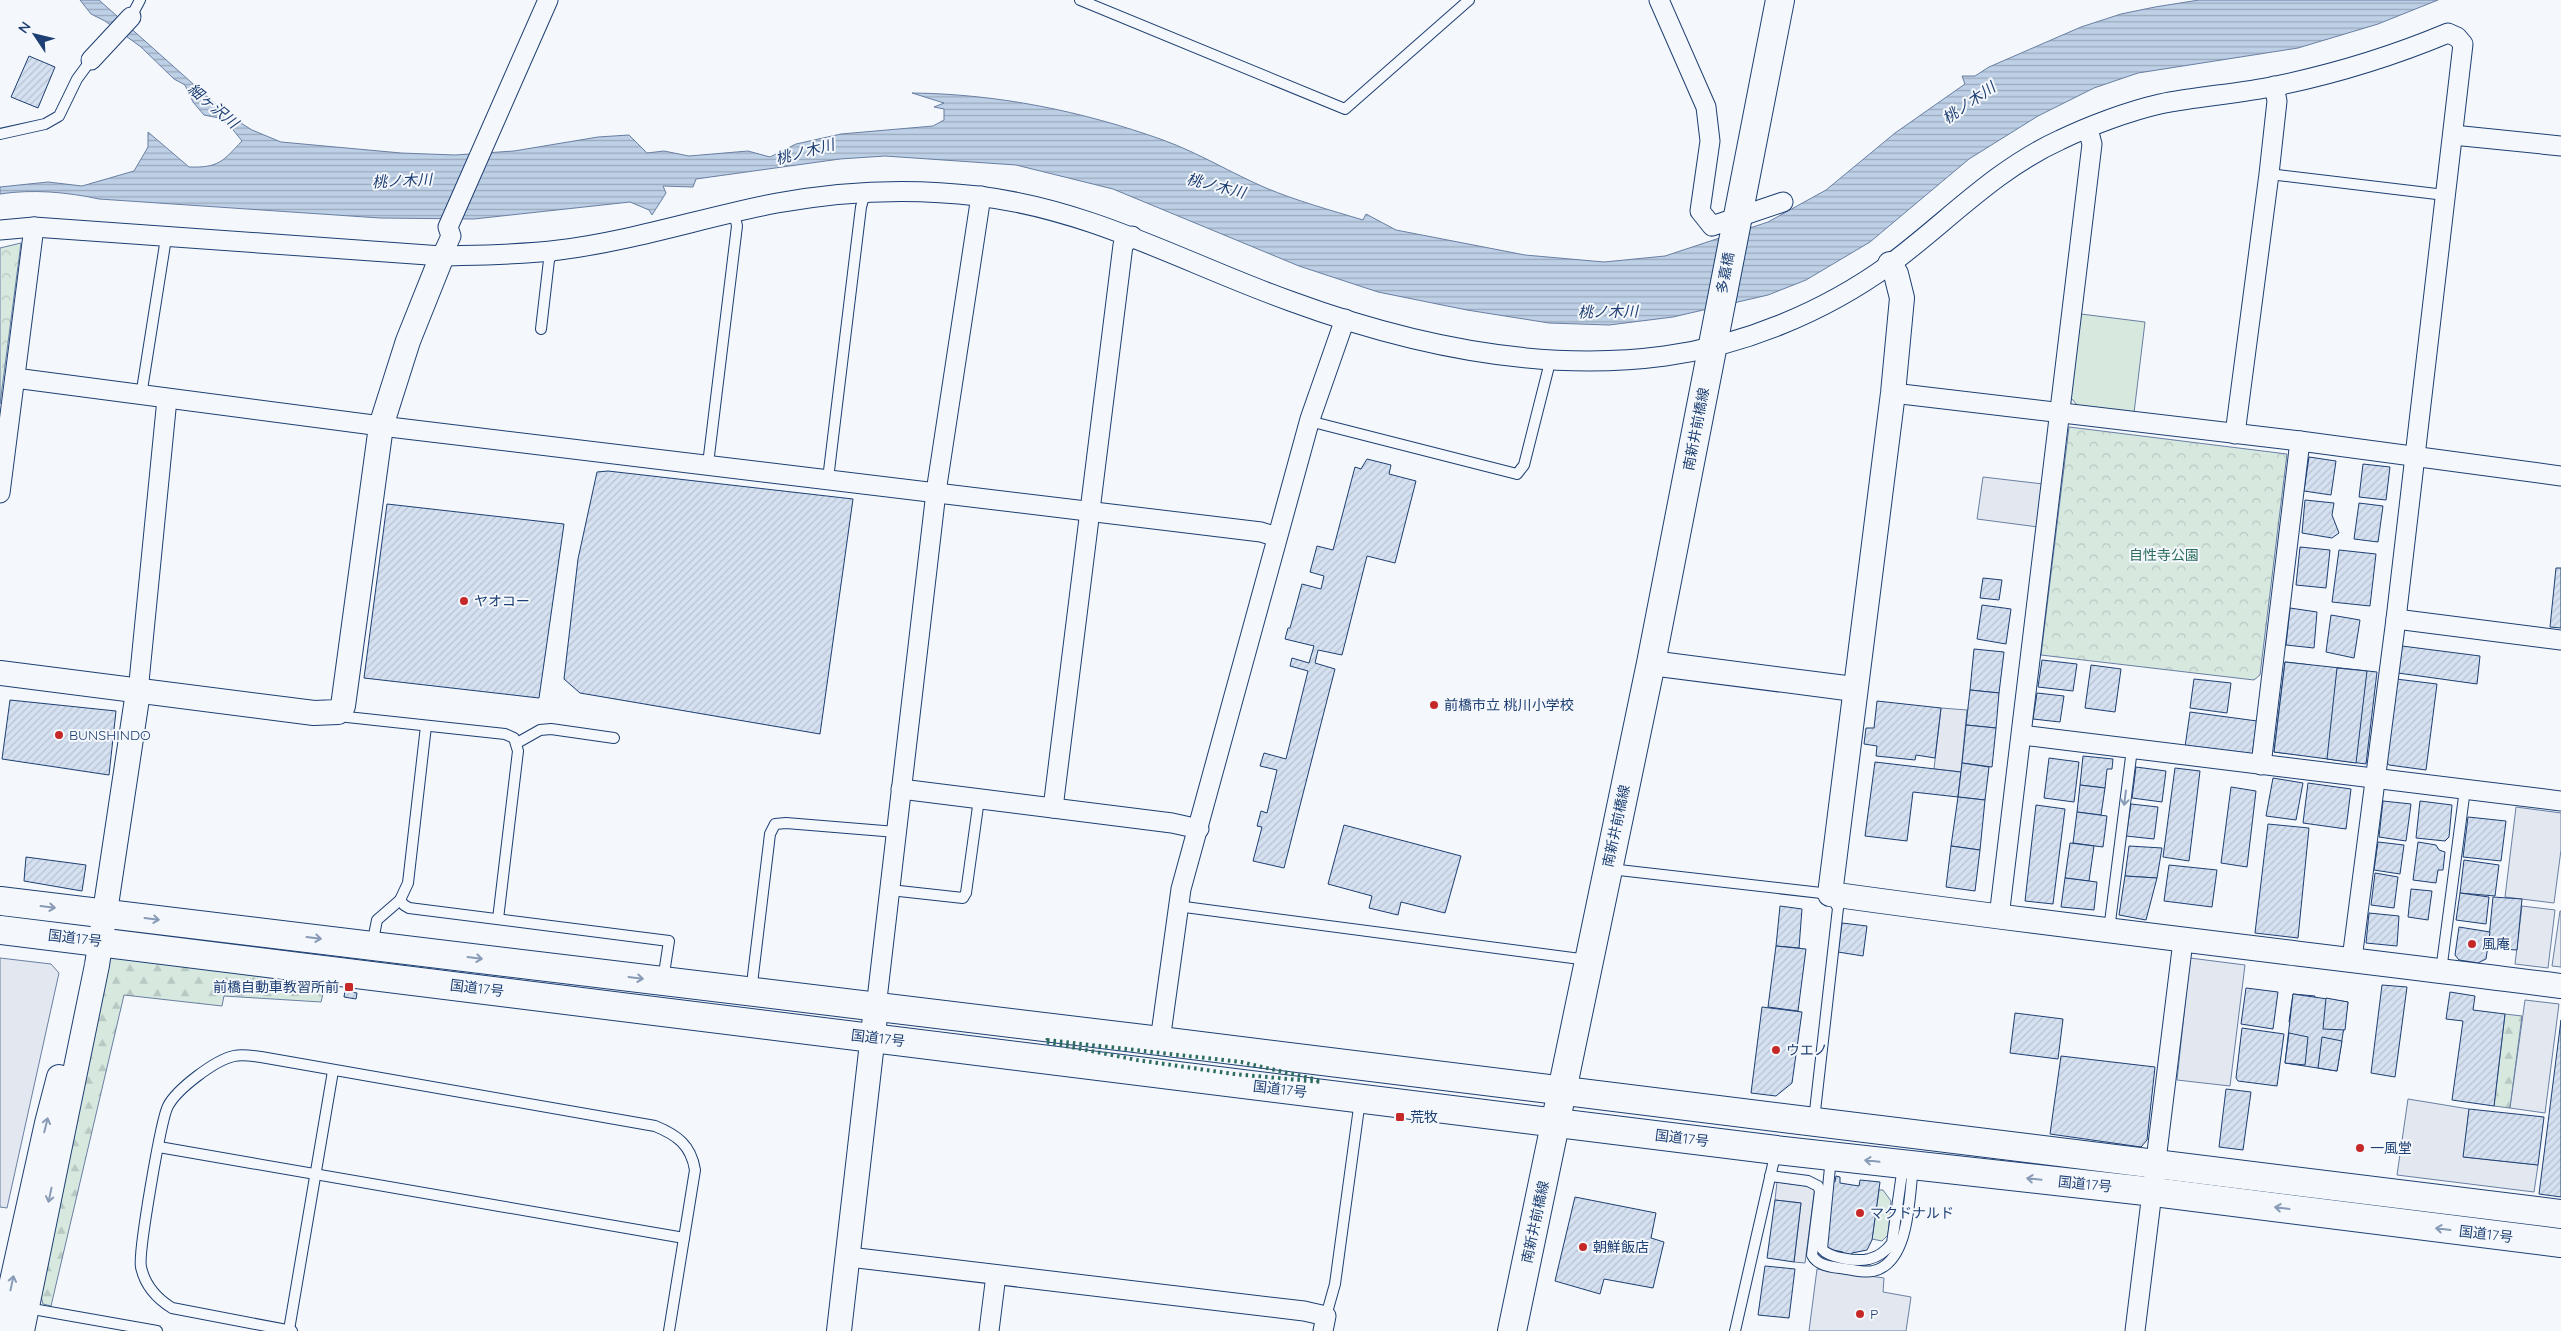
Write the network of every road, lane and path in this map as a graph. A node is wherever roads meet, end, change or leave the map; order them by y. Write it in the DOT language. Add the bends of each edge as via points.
graph roads {
  1 [pos="140,0"];
  2 [pos="548,0"];
  3 [pos="1080,0"];
  4 [pos="1469,0"];
  5 [pos="1659,0"];
  6 [pos="1780,0"];
  7 [pos="131,17"];
  8 [pos="92,60"];
  9 [pos="2274,86"];
  10 [pos="2088,129"];
  11 [pos="0,134"];
  12 [pos="2453,135"];
  13 [pos="2561,146"];
  14 [pos="2269,174"];
  15 [pos="865,193"];
  16 [pos="2445,195"];
  17 [pos="981,196"];
  18 [pos="1783,202"];
  19 [pos="740,212"];
  20 [pos="1735,223"];
  21 [pos="34,227"];
  22 [pos="0,230"];
  23 [pos="1132,236"];
  24 [pos="166,238"];
  25 [pos="555,250"];
  26 [pos="442,256"];
  27 [pos="1890,264"];
  28 [pos="1345,319"];
  29 [pos="1716,319"];
  30 [pos="540,329"];
  31 [pos="1712,348"];
  32 [pos="1555,360"];
  33 [pos="15,378"];
  34 [pos="1893,393"];
  35 [pos="141,396"];
  36 [pos="167,399"];
  37 [pos="2060,412"];
  38 [pos="1309,421"];
  39 [pos="381,426"];
  40 [pos="2235,434"];
  41 [pos="2300,441"];
  42 [pos="2415,456"];
  43 [pos="708,464"];
  44 [pos="2561,476"];
  45 [pos="828,479"];
  46 [pos="936,492"];
  47 [pos="0,493"];
  48 [pos="1090,511"];
  49 [pos="1277,537"];
  50 [pos="2396,620"];
  51 [pos="2561,640"];
  52 [pos="1651,663"];
  53 [pos="0,673"];
  54 [pos="1854,689"];
  55 [pos="138,692"];
  56 [pos="338,712"];
  57 [pos="426,726"];
  58 [pos="2022,735"];
  59 [pos="614,738"];
  60 [pos="517,743"];
  61 [pos="2132,749"];
  62 [pos="2261,764"];
  63 [pos="2376,779"];
  64 [pos="901,789"];
  65 [pos="2465,789"];
  66 [pos="979,799"];
  67 [pos="2561,801"];
  68 [pos="1053,808"];
  69 [pos="1199,829"];
  70 [pos="896,832"];
  71 [pos="1607,868"];
  72 [pos="890,890"];
  73 [pos="1830,894"];
  74 [pos="400,900"];
  75 [pos="0,901"];
  76 [pos="1178,906"];
  77 [pos="104,913"];
  78 [pos="1999,917"];
  79 [pos="498,919"];
  80 [pos="0,930"];
  81 [pos="2109,930"];
  82 [pos="100,941"];
  83 [pos="2183,941"];
  84 [pos="372,945"];
  85 [pos="2352,959"];
  86 [pos="1588,960"];
  87 [pos="2441,971"];
  88 [pos="663,981"];
  89 [pos="2561,986"];
  90 [pos="751,992"];
  91 [pos="876,1008"];
  92 [pos="871,1037"];
  93 [pos="1160,1041"];
  94 [pos="333,1071"];
  95 [pos="1562,1092"];
  96 [pos="1360,1099"];
  97 [pos="1556,1122"];
  98 [pos="1814,1123"];
  99 [pos="159,1147"];
  100 [pos="1832,1157"];
  101 [pos="1773,1163"];
  102 [pos="1908,1165"];
  103 [pos="2156,1165"];
  104 [pos="315,1175"];
  105 [pos="2154,1192"];
  106 [pos="2561,1214"];
  107 [pos="684,1238"];
  108 [pos="2561,1243"];
  109 [pos="849,1257"];
  110 [pos="996,1275"];
  111 [pos="27,1308"];
  112 [pos="1325,1324"];
  113 [pos="1,1331"];
  114 [pos="22,1331"];
  115 [pos="157,1331"];
  116 [pos="291,1331"];
  117 [pos="669,1331"];
  118 [pos="839,1331"];
  119 [pos="989,1331"];
  120 [pos="1512,1331"];
  121 [pos="1735,1331"];
  122 [pos="2135,1331"];
  1 -- 7 [label="lane"];
  2 -- 26 [label="street" via="448,227 452,236"];
  3 -- 4 [label="lane" via="1345,109"];
  5 -- 20 [label="street" via="1706,107 1710,142 1700,211 1712,226"];
  6 -- 20 [label="main road"];
  7 -- 8 [label="street"];
  8 -- 11 [label="lane" via="77,79 58,116 45,124"];
  9 -- 10 [label="street" via="2155,105"];
  9 -- 12 [label="street" via="2374,60 2448,33 2463,44"];
  9 -- 14 [label="street" via="2277,101"];
  10 -- 27 [label="street" via="2058,140 1985,185"];
  10 -- 37 [label="street" via="2092,144"];
  12 -- 13 [label="street"];
  12 -- 16 [label="street"];
  14 -- 16 [label="lane"];
  14 -- 40 [label="street"];
  15 -- 17 [label="street"];
  15 -- 19 [label="street" via="776,203"];
  15 -- 45 [label="lane"];
  16 -- 42 [label="street"];
  17 -- 23 [label="street" via="1077,217"];
  17 -- 46 [label="street"];
  18 -- 20 [label="street"];
  19 -- 25 [label="street" via="646,234"];
  19 -- 43 [label="lane" via="735,217 737,226"];
  20 -- 29 [label="main road, 多嘉橋"];
  21 -- 22 [label="street"];
  21 -- 24 [label="street"];
  21 -- 33 [label="street"];
  23 -- 28 [label="street" via="1287,300"];
  23 -- 48 [label="street" via="1123,245"];
  24 -- 26 [label="street"];
  24 -- 35 [label="lane"];
  25 -- 26 [label="street"];
  25 -- 30 [label="lane" via="549,260"];
  26 -- 39 [label="street" via="408,341"];
  27 -- 31 [label="street" via="1823,305 1780,325"];
  27 -- 34 [label="street" via="1902,298"];
  28 -- 32 [label="street" via="1453,347"];
  28 -- 38 [label="street"];
  29 -- 31 [label="main road, 南新井前橋線"];
  31 -- 32 [label="street" via="1632,359"];
  31 -- 52 [label="main road, 南新井前橋線"];
  32 -- 38 [label="lane" via="1549,366 1524,464 1517,474"];
  33 -- 35 [label="street"];
  33 -- 47 [label="street"];
  34 -- 37 [label="street"];
  34 -- 54 [label="street"];
  35 -- 36 [label="street"];
  36 -- 39 [label="street"];
  36 -- 55 [label="street"];
  37 -- 40 [label="street"];
  37 -- 58 [label="street"];
  38 -- 49 [label="street"];
  39 -- 43 [label="street"];
  39 -- 56 [label="street" via="343,706"];
  40 -- 41 [label="street"];
  41 -- 42 [label="street"];
  41 -- 62 [label="street"];
  42 -- 44 [label="street"];
  42 -- 50 [label="street"];
  43 -- 45 [label="street"];
  45 -- 46 [label="street"];
  46 -- 48 [label="street"];
  46 -- 64 [label="street"];
  48 -- 49 [label="street" via="1261,532"];
  48 -- 68 [label="street"];
  49 -- 69 [label="street"];
  50 -- 51 [label="street"];
  50 -- 63 [label="street"];
  52 -- 54 [label="street"];
  52 -- 71 [label="main road, 南新井前橋線"];
  53 -- 55 [label="street"];
  54 -- 73 [label="street"];
  55 -- 56 [label="street" via="324,714"];
  55 -- 77 [label="street"];
  56 -- 57 [label="lane" via="347,717"];
  57 -- 60 [label="lane" via="505,734"];
  57 -- 74 [label="lane" via="408,883"];
  58 -- 61 [label="street"];
  58 -- 78 [label="street"];
  59 -- 60 [label="lane" via="552,729 540,730"];
  60 -- 79 [label="lane"];
  61 -- 62 [label="street"];
  61 -- 81 [label="lane, one-way"];
  62 -- 63 [label="street"];
  63 -- 65 [label="street"];
  63 -- 85 [label="street"];
  64 -- 66 [label="street"];
  64 -- 70 [label="street"];
  65 -- 67 [label="street"];
  65 -- 87 [label="lane"];
  66 -- 68 [label="street"];
  66 -- 72 [label="lane" via="963,898"];
  68 -- 69 [label="street"];
  69 -- 76 [label="street"];
  70 -- 72 [label="street"];
  70 -- 90 [label="lane" via="775,824 770,834"];
  71 -- 73 [label="lane"];
  71 -- 86 [label="main road, 南新井前橋線"];
  72 -- 91 [label="street"];
  73 -- 78 [label="street"];
  73 -- 98 [label="lane" via="1838,908"];
  74 -- 79 [label="lane" via="410,908"];
  74 -- 84 [label="lane" via="377,920"];
  75 -- 77 [label="main road, 国道17号, one-way"];
  76 -- 86 [label="lane"];
  76 -- 93 [label="street"];
  77 -- 82 [label="street"];
  77 -- 84 [label="main road, 国道17号, one-way"];
  78 -- 81 [label="street"];
  79 -- 88 [label="lane" via="669,941"];
  80 -- 82 [label="main road, 国道17号"];
  81 -- 83 [label="street"];
  82 -- 92 [label="main road, 国道17号"];
  82 -- 111 [label="street, one-way"];
  113 -- 82 [label="street, one-way" via="46,1123 88,971"];
  83 -- 85 [label="street"];
  83 -- 103 [label="street"];
  84 -- 88 [label="main road, 国道17号, one-way"];
  85 -- 87 [label="street"];
  86 -- 95 [label="main road, 南新井前橋線"];
  87 -- 89 [label="street"];
  88 -- 90 [label="main road, 国道17号"];
  90 -- 91 [label="main road, 国道17号"];
  91 -- 92 [label="street"];
  91 -- 93 [label="main road, 国道17号"];
  92 -- 96 [label="main road, 国道17号"];
  92 -- 109 [label="street"];
  93 -- 95 [label="main road, 国道17号"];
  94 -- 99 [label="lane" via="260,1057 233,1056 176,1094 165,1114"];
  94 -- 104 [label="lane"];
  94 -- 107 [label="lane" via="655,1126 675,1134 688,1150 694,1170"];
  95 -- 97 [label="main road, 南新井前橋線"];
  95 -- 98 [label="main road, 国道17号"];
  96 -- 97 [label="main road, 国道17号"];
  96 -- 112 [label="lane" via="1335,1284"];
  97 -- 101 [label="main road, 国道17号"];
  97 -- 120 [label="main road, 南新井前橋線"];
  98 -- 103 [label="main road, 国道17号"];
  99 -- 104 [label="lane"];
  99 -- 116 [label="lane" via="140,1252 146,1285 161,1301 180,1311"];
  100 -- 101 [label="main road, 国道17号"];
  102 -- 100 [label="main road, 国道17号, one-way"];
  100 -- 102 [label="lane" via="1821,1246 1830,1255 1863,1260 1884,1252 1892,1243"];
  101 -- 102 [label="lane" via="1818,1186 1812,1255 1817,1262 1871,1272 1890,1262 1902,1244"];
  101 -- 121 [label="lane"];
  105 -- 102 [label="main road, 国道17号, one-way"];
  103 -- 105 [label="street"];
  103 -- 106 [label="main road, 国道17号"];
  104 -- 107 [label="lane"];
  104 -- 116 [label="lane"];
  108 -- 105 [label="main road, 国道17号, one-way"];
  105 -- 122 [label="street"];
  107 -- 117 [label="lane"];
  109 -- 110 [label="street"];
  109 -- 118 [label="street"];
  110 -- 112 [label="street" via="1304,1311"];
  110 -- 119 [label="street"];
  111 -- 114 [label="street"];
  111 -- 115 [label="lane"];
}
